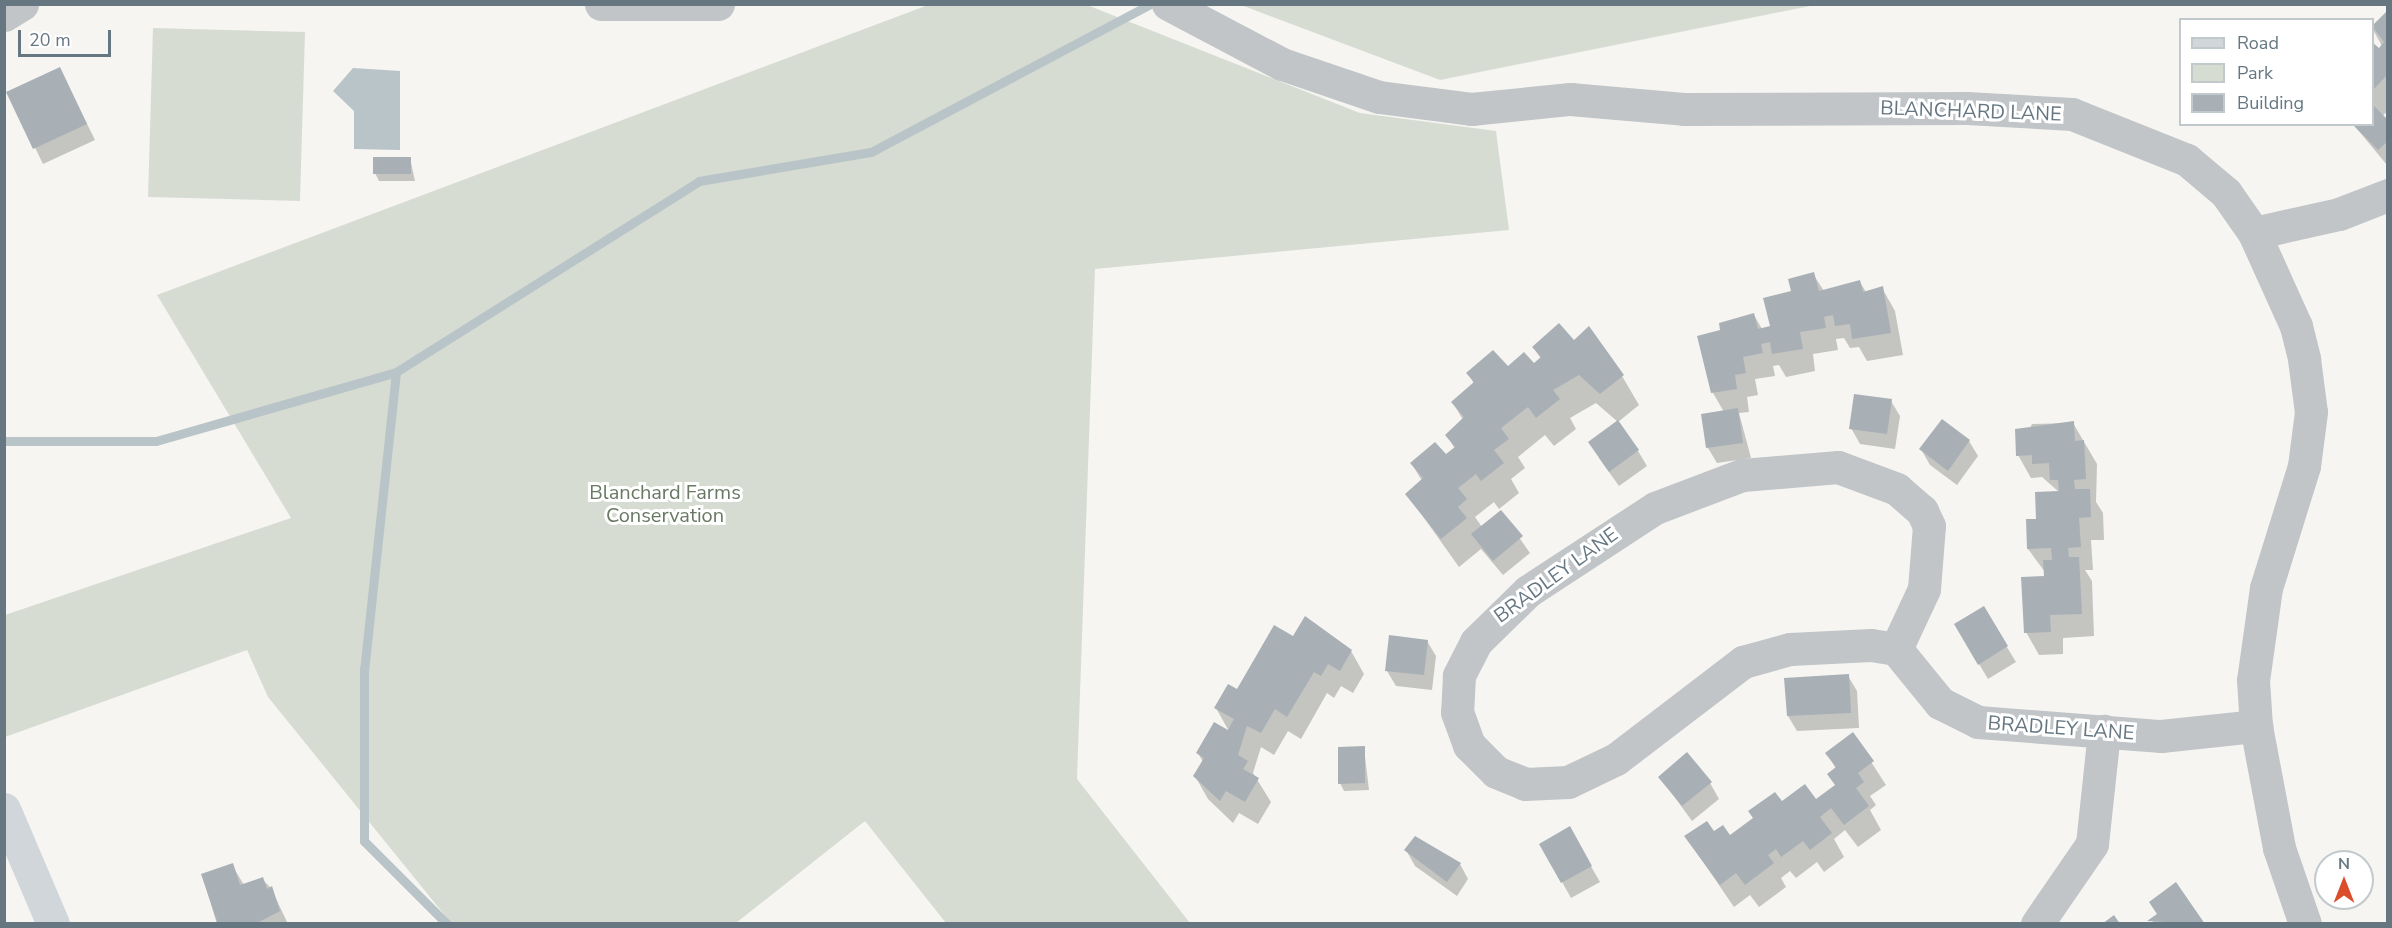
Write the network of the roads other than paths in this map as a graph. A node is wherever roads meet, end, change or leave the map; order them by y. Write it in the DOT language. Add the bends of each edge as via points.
graph roads {
  1 [pos="22,4"];
  2 [pos="601,4"];
  3 [pos="718,4"];
  4 [pos="1168,4"];
  5 [pos="4,15"];
  6 [pos="2388,195"];
  7 [pos="2254,233"];
  8 [pos="1896,649"];
  9 [pos="2256,726"];
  10 [pos="2104,731"];
  11 [pos="4,809"];
  12 [pos="53,924"];
  13 [pos="2037,924"];
  14 [pos="2305,924"];
  1 -- 5 [label="street"];
  2 -- 3 [label="street"];
  4 -- 7 [label="street, BLANCHARD LANE" via="1331,84 1379,97 1459,107 1570,99 1684,109 1967,108 2072,114 2187,160 2226,193"];
  6 -- 7 [label="street" via="2339,214"];
  7 -- 9 [label="street, BLANCHARD LANE" via="2296,326 2311,412 2304,466 2266,588 2253,680"];
  8 -- 8 [label="street, BRADLEY LANE" via="1923,589 1929,526 1922,511 1897,489 1838,467 1742,475 1655,508 1528,591 1476,642 1459,676 1457,712 1469,745 1486,765 1509,779 1544,786 1593,774 1743,662 1790,649"];
  8 -- 10 [label="street, BRADLEY LANE" via="1940,703 1978,722"];
  9 -- 10 [label="street, BRADLEY LANE" via="2161,736"];
  9 -- 14 [label="street, BLANCHARD LANE" via="2278,848"];
  10 -- 13 [label="street" via="2092,844"];
  11 -- 12 [label="main road"];
}
